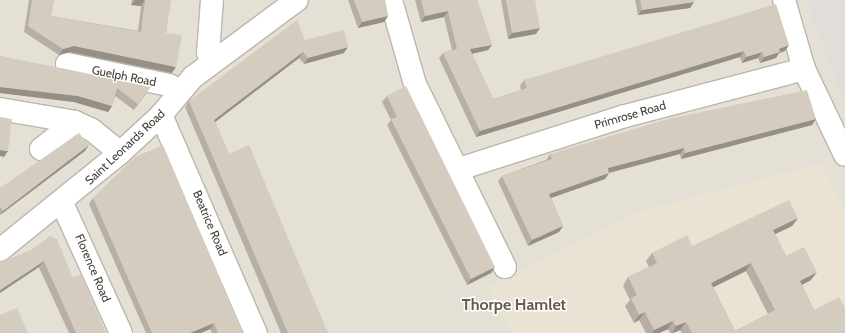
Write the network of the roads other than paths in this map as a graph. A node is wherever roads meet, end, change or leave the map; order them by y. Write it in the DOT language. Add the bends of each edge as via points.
graph roads {
  1 [pos="212,0"];
  2 [pos="297,0"];
  3 [pos="391,0"];
  4 [pos="784,0"];
  5 [pos="213,61"];
  6 [pos="67,64"];
  7 [pos="804,69"];
  8 [pos="179,91"];
  9 [pos="0,109"];
  10 [pos="161,115"];
  11 [pos="75,122"];
  12 [pos="41,149"];
  13 [pos="120,153"];
  14 [pos="845,155"];
  15 [pos="459,169"];
  16 [pos="62,203"];
  17 [pos="0,250"];
  18 [pos="505,266"];
  19 [pos="121,333"];
  20 [pos="256,333"];
  1 -- 5 [label="street" via="208,53"];
  2 -- 5 [label="street, Saint Leonards Road"];
  3 -- 15 [label="street" via="415,84"];
  4 -- 7 [label="street"];
  5 -- 8 [label="street, Saint Leonards Road"];
  6 -- 8 [label="street, Guelph Road" via="169,85"];
  7 -- 14 [label="street"];
  7 -- 15 [label="street, Primrose Road" via="625,116"];
  8 -- 10 [label="street, Saint Leonards Road"];
  9 -- 11 [label="street"];
  10 -- 13 [label="street, Saint Leonards Road"];
  10 -- 20 [label="street, Beatrice Road"];
  11 -- 12 [label="street"];
  11 -- 13 [label="street" via="92,130"];
  13 -- 16 [label="street, Saint Leonards Road"];
  15 -- 18 [label="street"];
  16 -- 17 [label="street, Saint Leonards Road"];
  16 -- 19 [label="street, Florence Road"];
}
